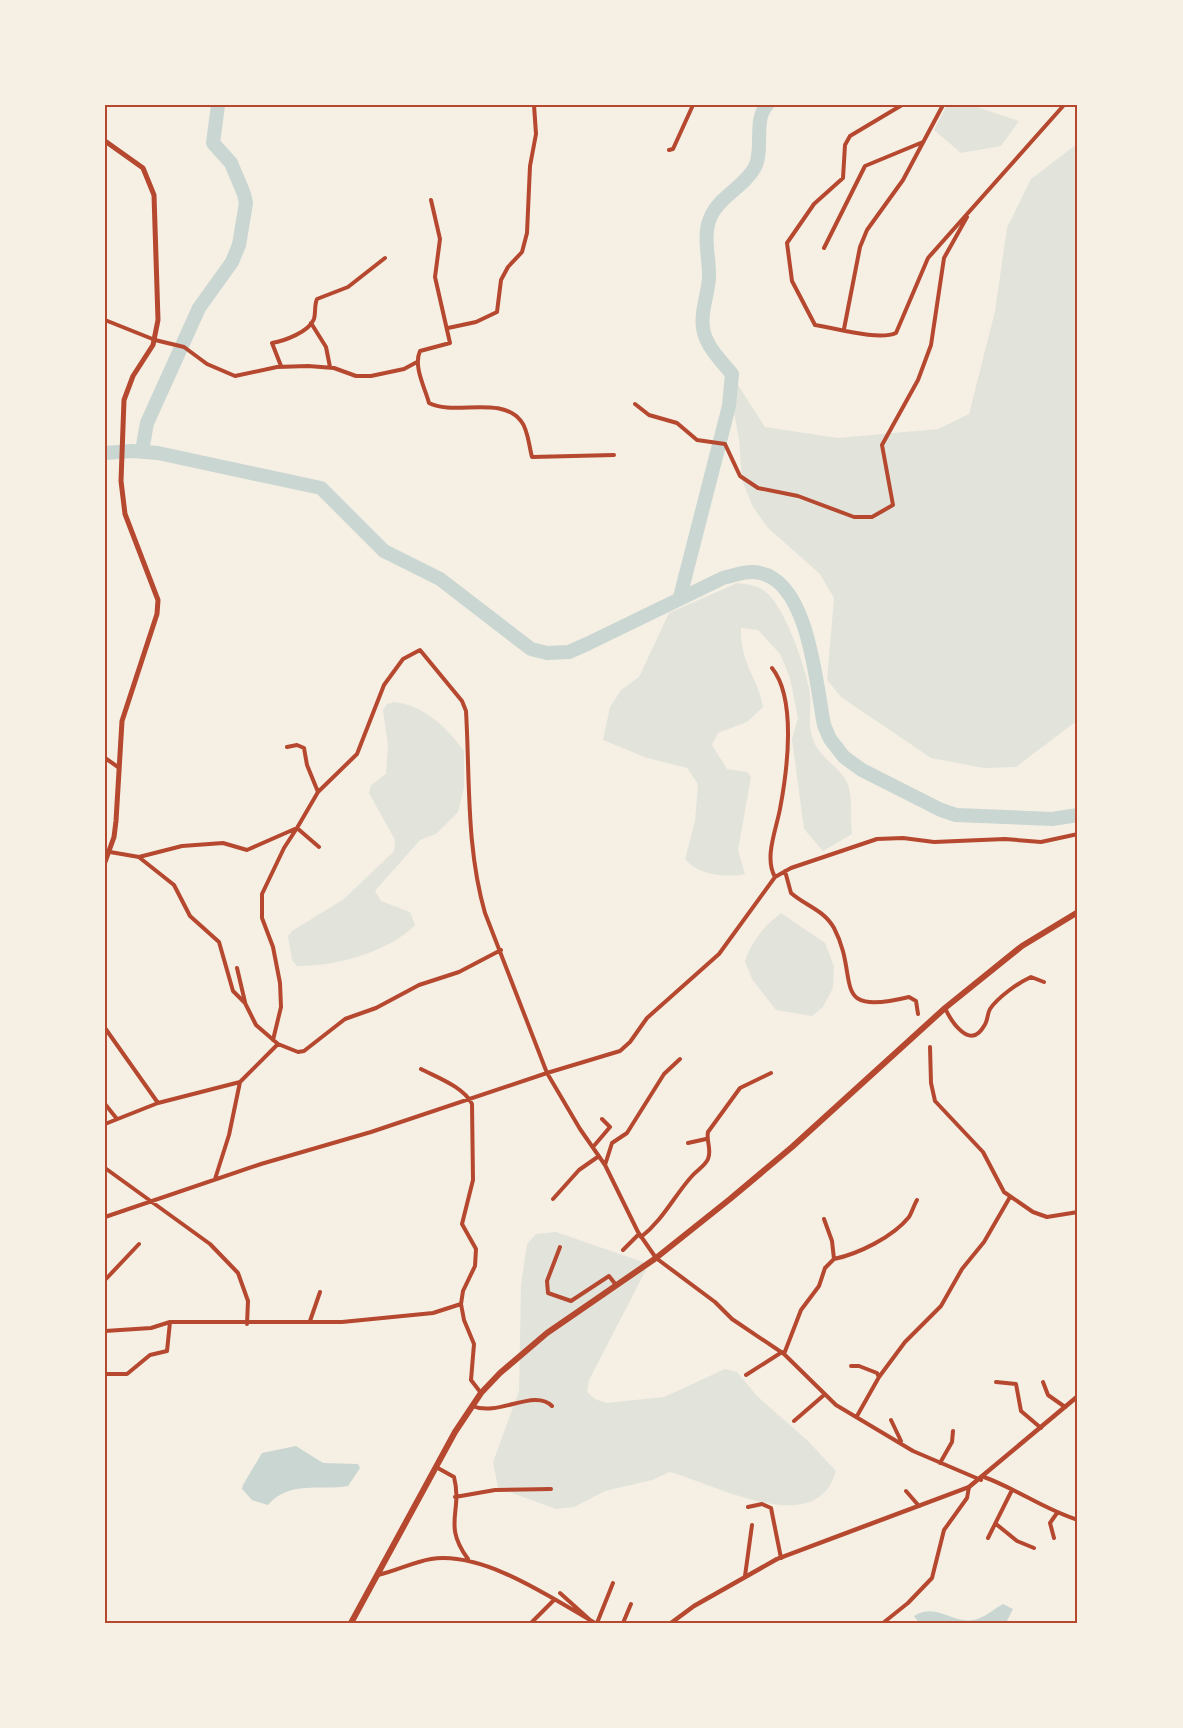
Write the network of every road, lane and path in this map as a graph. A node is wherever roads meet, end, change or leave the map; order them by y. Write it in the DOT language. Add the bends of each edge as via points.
graph roads {
  1 [pos="534,105"];
  2 [pos="693,105"];
  3 [pos="902,105"];
  4 [pos="943,105"];
  5 [pos="1064,105"];
  6 [pos="105,141"];
  7 [pos="924,142"];
  8 [pos="669,150"];
  9 [pos="431,200"];
  10 [pos="970,211"];
  11 [pos="824,248"];
  12 [pos="385,258"];
  13 [pos="105,320"];
  14 [pos="311,323"];
  15 [pos="447,328"];
  16 [pos="844,329"];
  17 [pos="155,340"];
  18 [pos="417,362"];
  19 [pos="281,366"];
  20 [pos="330,367"];
  21 [pos="635,404"];
  22 [pos="614,455"];
  23 [pos="772,668"];
  24 [pos="287,747"];
  25 [pos="105,758"];
  26 [pos="118,767"];
  27 [pos="318,792"];
  28 [pos="297,828"];
  29 [pos="1078,834"];
  30 [pos="319,847"];
  31 [pos="110,852"];
  32 [pos="140,857"];
  33 [pos="105,862"];
  34 [pos="785,870"];
  35 [pos="775,877"];
  36 [pos="1078,912"];
  37 [pos="501,950"];
  38 [pos="237,968"];
  39 [pos="1044,982"];
  40 [pos="245,1003"];
  41 [pos="945,1008"];
  42 [pos="918,1014"];
  43 [pos="105,1028"];
  44 [pos="273,1040"];
  45 [pos="278,1044"];
  46 [pos="930,1047"];
  47 [pos="680,1059"];
  48 [pos="421,1068"];
  49 [pos="547,1073"];
  50 [pos="771,1074"];
  51 [pos="240,1082"];
  52 [pos="469,1098"];
  53 [pos="158,1103"];
  54 [pos="105,1104"];
  55 [pos="117,1119"];
  56 [pos="602,1119"];
  57 [pos="105,1124"];
  58 [pos="706,1139"];
  59 [pos="688,1143"];
  60 [pos="593,1147"];
  61 [pos="599,1156"];
  62 [pos="606,1165"];
  63 [pos="105,1168"];
  64 [pos="214,1180"];
  65 [pos="1011,1197"];
  66 [pos="553,1199"];
  67 [pos="917,1200"];
  68 [pos="151,1202"];
  69 [pos="1078,1212"];
  70 [pos="105,1217"];
  71 [pos="824,1219"];
  72 [pos="640,1235"];
  73 [pos="139,1244"];
  74 [pos="560,1247"];
  75 [pos="623,1250"];
  76 [pos="656,1258"];
  77 [pos="834,1259"];
  78 [pos="105,1280"];
  79 [pos="616,1286"];
  80 [pos="320,1292"];
  81 [pos="461,1304"];
  82 [pos="310,1321"];
  83 [pos="170,1322"];
  84 [pos="247,1324"];
  85 [pos="105,1331"];
  86 [pos="783,1353"];
  87 [pos="851,1366"];
  88 [pos="105,1374"];
  89 [pos="746,1375"];
  90 [pos="879,1377"];
  91 [pos="996,1382"];
  92 [pos="1043,1382"];
  93 [pos="481,1393"];
  94 [pos="824,1395"];
  95 [pos="1078,1396"];
  96 [pos="472,1406"];
  97 [pos="552,1406"];
  98 [pos="1065,1407"];
  99 [pos="857,1416"];
  100 [pos="891,1420"];
  101 [pos="794,1421"];
  102 [pos="1041,1428"];
  103 [pos="953,1431"];
  104 [pos="902,1442"];
  105 [pos="940,1463"];
  106 [pos="436,1467"];
  107 [pos="983,1479"];
  108 [pos="969,1487"];
  109 [pos="551,1489"];
  110 [pos="1012,1490"];
  111 [pos="906,1491"];
  112 [pos="456,1497"];
  113 [pos="919,1506"];
  114 [pos="748,1507"];
  115 [pos="1057,1513"];
  116 [pos="1077,1518"];
  117 [pos="996,1524"];
  118 [pos="752,1525"];
  119 [pos="988,1538"];
  120 [pos="1054,1538"];
  121 [pos="1034,1548"];
  122 [pos="780,1558"];
  123 [pos="468,1560"];
  124 [pos="377,1575"];
  125 [pos="745,1576"];
  126 [pos="613,1583"];
  127 [pos="560,1593"];
  128 [pos="554,1600"];
  129 [pos="631,1604"];
  130 [pos="594,1622"];
  131 [pos="351,1623"];
  132 [pos="531,1623"];
  133 [pos="623,1623"];
  134 [pos="671,1623"];
  135 [pos="883,1623"];
  1 -- 15 [label="street" via="536,134 522,252 504,274 497,312 476,322"];
  2 -- 8 [label="street" via="674,149"];
  3 -- 16 [label="street" via="850,136 845,145 843,178 814,204 787,243 792,281 807,313 815,325"];
  4 -- 7 [label="street"];
  5 -- 10 [label="street"];
  6 -- 17 [label="main road" via="143,168 152,188 159,313"];
  7 -- 11 [label="street" via="865,166"];
  7 -- 16 [label="street" via="903,180 867,230"];
  9 -- 15 [label="street" via="440,239 435,277"];
  10 -- 16 [label="street" via="928,258 896,333 876,335"];
  10 -- 21 [label="street" via="944,258 931,345 918,380 882,445 893,505 872,518 854,517 798,496 758,488 740,476 725,444 697,440 677,423 649,415"];
  12 -- 14 [label="street" via="348,287 317,299"];
  13 -- 17 [label="street"];
  14 -- 19 [label="street" via="302,331 272,343"];
  14 -- 20 [label="street" via="326,347"];
  15 -- 18 [label="street" via="450,343 420,351"];
  17 -- 19 [label="street" via="184,347 207,364 235,376"];
  17 -- 26 [label="main road" via="126,392 121,477 125,514 158,607 155,627 122,721"];
  18 -- 20 [label="street" via="370,376 356,376"];
  18 -- 22 [label="street" via="429,403 437,407 488,407 517,417 523,422 532,457"];
  19 -- 20 [label="street"];
  23 -- 35 [label="street" via="784,690 787,717 780,807 770,861"];
  24 -- 27 [label="street" via="304,748"];
  25 -- 26 [label="street"];
  26 -- 31 [label="main road" via="116,822"];
  27 -- 28 [label="street"];
  27 -- 37 [label="street" via="357,754 384,685 403,659 420,650 466,711 467,786 475,870 485,913"];
  28 -- 30 [label="street"];
  28 -- 32 [label="street" via="247,849 223,843 182,846"];
  28 -- 44 [label="street" via="262,894 262,918 280,983 281,1007"];
  29 -- 34 [label="street" via="1041,842 877,839"];
  31 -- 32 [label="street"];
  31 -- 33 [label="main road"];
  32 -- 40 [label="street" via="174,885 190,915 219,942 232,991"];
  34 -- 35 [label="street"];
  34 -- 42 [label="street" via="791,893 813,906 833,927 855,998 878,1004 909,997 916,1001"];
  35 -- 49 [label="street" via="719,954 647,1018 620,1052"];
  36 -- 41 [label="main road" via="1022,946"];
  37 -- 45 [label="street" via="459,972 419,985 345,1019 304,1051"];
  37 -- 49 [label="street"];
  38 -- 40 [label="street"];
  39 -- 41 [label="street" via="1031,978 1003,996 977,1034 960,1032"];
  40 -- 44 [label="street" via="256,1025"];
  41 -- 76 [label="main road" via="792,1147"];
  43 -- 53 [label="street"];
  44 -- 45 [label="street"];
  45 -- 51 [label="street"];
  46 -- 65 [label="street" via="930,1083 935,1101 983,1152 1004,1192"];
  47 -- 62 [label="street" via="664,1074 627,1133 612,1143"];
  48 -- 52 [label="street"];
  49 -- 52 [label="street"];
  49 -- 60 [label="street"];
  50 -- 58 [label="street" via="740,1088"];
  51 -- 53 [label="street"];
  51 -- 64 [label="street"];
  52 -- 64 [label="street"];
  52 -- 81 [label="street" via="473,1180 462,1224 476,1249 475,1266"];
  53 -- 55 [label="street"];
  54 -- 55 [label="street"];
  55 -- 57 [label="street"];
  56 -- 60 [label="street" via="610,1126"];
  58 -- 59 [label="street"];
  58 -- 72 [label="street" via="710,1152 706,1162 676,1195 661,1219"];
  60 -- 61 [label="street"];
  61 -- 62 [label="street"];
  61 -- 66 [label="street" via="579,1170"];
  62 -- 72 [label="street"];
  63 -- 68 [label="street"];
  64 -- 68 [label="street"];
  65 -- 69 [label="street" via="1047,1217"];
  65 -- 90 [label="street" via="941,1306 905,1342"];
  67 -- 77 [label="street" via="910,1216 897,1227"];
  68 -- 70 [label="street"];
  68 -- 84 [label="street" via="210,1244 238,1273 247,1292"];
  71 -- 77 [label="street"];
  72 -- 75 [label="street"];
  72 -- 76 [label="street"];
  73 -- 78 [label="street"];
  74 -- 79 [label="street" via="547,1281 548,1293 572,1300 609,1276"];
  76 -- 79 [label="main road"];
  76 -- 86 [label="street" via="732,1319"];
  77 -- 86 [label="street" via="801,1310"];
  79 -- 93 [label="main road" via="522,1353"];
  80 -- 82 [label="street"];
  81 -- 82 [label="street" via="397,1317"];
  81 -- 93 [label="street" via="474,1344 470,1374"];
  82 -- 84 [label="street"];
  83 -- 84 [label="street"];
  83 -- 85 [label="street" via="151,1328"];
  83 -- 88 [label="street" via="167,1351 150,1355 127,1374"];
  86 -- 89 [label="street"];
  86 -- 94 [label="street"];
  87 -- 90 [label="street"];
  90 -- 99 [label="street"];
  91 -- 102 [label="street" via="1016,1384 1021,1411"];
  92 -- 98 [label="street" via="1048,1395"];
  93 -- 96 [label="main road"];
  94 -- 99 [label="street"];
  94 -- 101 [label="street"];
  95 -- 98 [label="street"];
  96 -- 97 [label="street" via="492,1408 521,1404 532,1398 542,1398"];
  96 -- 106 [label="main road"];
  98 -- 102 [label="street"];
  99 -- 104 [label="street"];
  100 -- 104 [label="street"];
  102 -- 107 [label="street"];
  103 -- 105 [label="street" via="952,1442"];
  104 -- 105 [label="street"];
  105 -- 107 [label="street"];
  106 -- 112 [label="street" via="454,1478"];
  106 -- 124 [label="main road"];
  107 -- 108 [label="street"];
  107 -- 110 [label="street"];
  108 -- 113 [label="street"];
  108 -- 135 [label="street" via="967,1498 944,1530 932,1578"];
  109 -- 112 [label="street" via="495,1490"];
  110 -- 115 [label="street"];
  110 -- 117 [label="street"];
  111 -- 113 [label="street"];
  112 -- 123 [label="street" via="453,1531"];
  113 -- 122 [label="street"];
  114 -- 122 [label="street" via="762,1504 771,1508"];
  115 -- 116 [label="street"];
  115 -- 120 [label="street" via="1050,1522"];
  117 -- 119 [label="street"];
  117 -- 121 [label="street" via="1017,1541"];
  118 -- 125 [label="street"];
  122 -- 125 [label="street"];
  123 -- 124 [label="street" via="430,1559"];
  123 -- 128 [label="street"];
  124 -- 131 [label="main road"];
  125 -- 134 [label="street"];
  126 -- 130 [label="street"];
  127 -- 130 [label="street"];
  128 -- 130 [label="street"];
  128 -- 132 [label="street"];
  129 -- 133 [label="street"];
}
